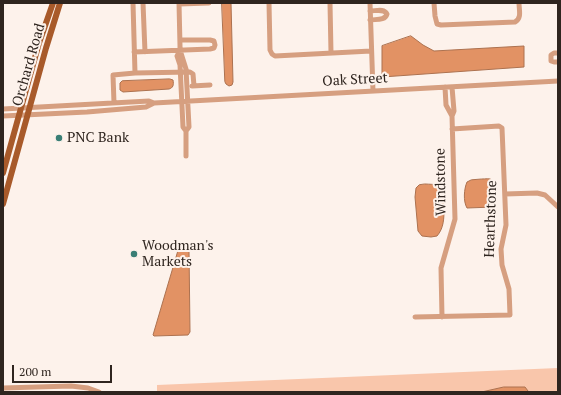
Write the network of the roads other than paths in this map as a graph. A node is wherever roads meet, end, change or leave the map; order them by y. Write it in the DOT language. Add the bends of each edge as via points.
graph roads {
  1 [pos="53,3"];
  2 [pos="60,3"];
  3 [pos="133,3"];
  4 [pos="143,3"];
  5 [pos="209,3"];
  6 [pos="269,3"];
  7 [pos="330,3"];
  8 [pos="370,3"];
  9 [pos="434,3"];
  10 [pos="519,3"];
  11 [pos="179,4"];
  12 [pos="370,11"];
  13 [pos="370,20"];
  14 [pos="180,40"];
  15 [pos="180,50"];
  16 [pos="371,51"];
  17 [pos="134,52"];
  18 [pos="145,52"];
  19 [pos="331,53"];
  20 [pos="558,53"];
  21 [pos="558,62"];
  22 [pos="183,72"];
  23 [pos="135,73"];
  24 [pos="558,81"];
  25 [pos="210,85"];
  26 [pos="194,86"];
  27 [pos="445,87"];
  28 [pos="452,87"];
  29 [pos="373,91"];
  30 [pos="187,92"];
  31 [pos="184,101"];
  32 [pos="114,103"];
  33 [pos="154,103"];
  34 [pos="30,107"];
  35 [pos="21,108"];
  36 [pos="3,109"];
  37 [pos="19,115"];
  38 [pos="28,115"];
  39 [pos="3,116"];
  40 [pos="452,116"];
  41 [pos="452,129"];
  42 [pos="186,156"];
  43 [pos="3,173"];
  44 [pos="505,194"];
  45 [pos="3,204"];
  46 [pos="558,207"];
  47 [pos="415,317"];
  48 [pos="442,317"];
  49 [pos="3,388"];
  50 [pos="99,392"];
  1 -- 35 [label="main road, Orchard Road"];
  2 -- 34 [label="main road, Orchard Road"];
  3 -- 17 [label="street"];
  4 -- 18 [label="street"];
  5 -- 11 [label="street"];
  6 -- 19 [label="street" via="272,54 280,56"];
  7 -- 19 [label="street"];
  8 -- 12 [label="street"];
  9 -- 10 [label="street" via="435,20 441,25 515,22 519,17"];
  11 -- 14 [label="street"];
  12 -- 13 [label="street"];
  12 -- 13 [label="street" via="383,10 387,14 384,19"];
  13 -- 16 [label="street"];
  14 -- 15 [label="street"];
  14 -- 15 [label="street" via="210,40 214,41 215,45 210,49"];
  15 -- 18 [label="street"];
  15 -- 22 [label="street" via="177,56"];
  16 -- 19 [label="street"];
  16 -- 29 [label="street"];
  17 -- 18 [label="street"];
  17 -- 23 [label="street"];
  20 -- 21 [label="street" via="551,55 551,58 552,61"];
  22 -- 23 [label="street"];
  22 -- 26 [label="street" via="193,74"];
  22 -- 30 [label="street"];
  22 -- 31 [label="street"];
  23 -- 32 [label="street" via="113,72"];
  24 -- 28 [label="street, Oak Street"];
  25 -- 26 [label="street"];
  26 -- 30 [label="street" via="188,88"];
  27 -- 28 [label="street, Oak Street"];
  27 -- 29 [label="street, Oak Street"];
  27 -- 40 [label="street, Windstone" via="446,105"];
  28 -- 40 [label="street, Windstone"];
  29 -- 31 [label="street, Oak Street"];
  30 -- 31 [label="street"];
  31 -- 33 [label="street, Oak Street"];
  31 -- 42 [label="street"];
  32 -- 33 [label="street, Oak Street"];
  32 -- 34 [label="street, Oak Street"];
  33 -- 38 [label="street, Oak Street" via="146,107"];
  34 -- 35 [label="street, Oak Street"];
  34 -- 38 [label="main road, Orchard Road"];
  35 -- 36 [label="street, Oak Street"];
  35 -- 37 [label="main road, Orchard Road"];
  37 -- 38 [label="street, Oak Street"];
  37 -- 39 [label="street, Oak Street"];
  37 -- 43 [label="main road, Orchard Road"];
  38 -- 45 [label="main road, Orchard Road"];
  40 -- 41 [label="street, Windstone"];
  41 -- 44 [label="street, Hearthstone" via="499,126 502,128"];
  41 -- 48 [label="street, Windstone" via="455,219 441,268"];
  44 -- 46 [label="street" via="537,193 545,195"];
  44 -- 48 [label="street, Hearthstone" via="506,225 501,249 502,265 509,289 510,316"];
  47 -- 48 [label="street"];
  49 -- 50 [label="street" via="71,386"];
}
